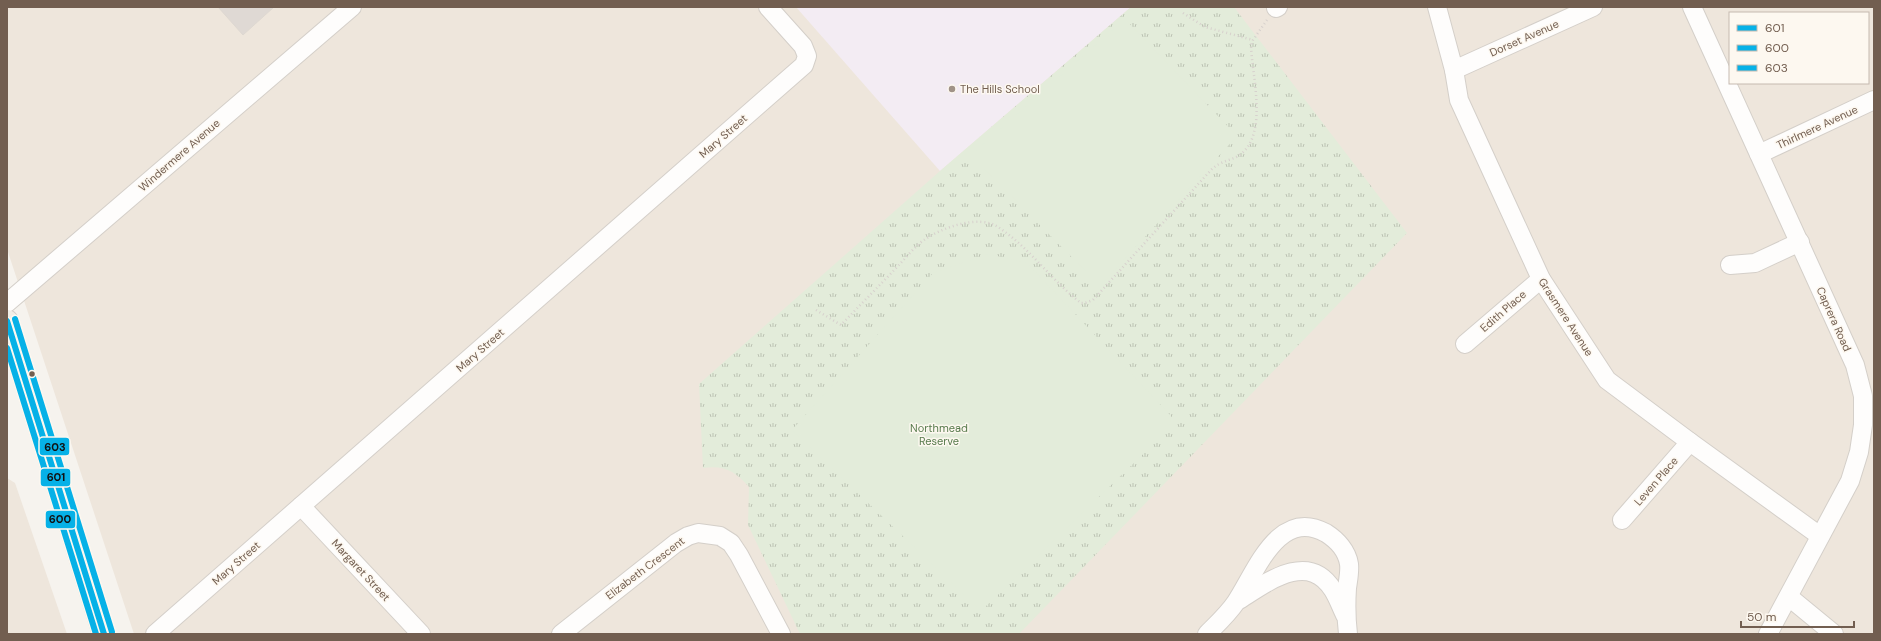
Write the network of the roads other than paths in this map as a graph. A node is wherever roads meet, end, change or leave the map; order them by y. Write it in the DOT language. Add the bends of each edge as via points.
graph roads {
  1 [pos="352,7"];
  2 [pos="768,7"];
  3 [pos="1437,7"];
  4 [pos="1593,7"];
  5 [pos="1692,7"];
  6 [pos="1454,70"];
  7 [pos="1874,100"];
  8 [pos="1759,154"];
  9 [pos="1800,242"];
  10 [pos="1730,265"];
  11 [pos="1541,279"];
  12 [pos="7,303"];
  13 [pos="7,322"];
  14 [pos="1465,344"];
  15 [pos="1690,442"];
  16 [pos="301,506"];
  17 [pos="1622,520"];
  18 [pos="1820,536"];
  19 [pos="1789,597"];
  20 [pos="1235,603"];
  21 [pos="1345,615"];
  22 [pos="104,634"];
  23 [pos="156,634"];
  24 [pos="421,634"];
  25 [pos="561,634"];
  26 [pos="781,634"];
  27 [pos="1207,634"];
  28 [pos="1348,634"];
  29 [pos="1768,634"];
  30 [pos="1834,634"];
  1 -- 12 [label="street, Windermere Avenue"];
  2 -- 16 [label="street, Mary Street" via="803,46 807,56 804,65"];
  3 -- 6 [label="street, Grasmere Avenue"];
  4 -- 6 [label="street, Dorset Avenue"];
  5 -- 8 [label="street, Caprera Road"];
  6 -- 11 [label="street, Grasmere Avenue" via="1459,100"];
  7 -- 8 [label="street, Thirlmere Avenue"];
  8 -- 9 [label="street, Caprera Road"];
  9 -- 10 [label="street" via="1755,263"];
  9 -- 18 [label="street, Caprera Road" via="1855,365 1863,396 1863,425 1859,452 1850,481"];
  11 -- 14 [label="street, Edith Place"];
  11 -- 15 [label="street, Grasmere Avenue" via="1607,380"];
  13 -- 22 [label="main road"];
  15 -- 17 [label="street, Leven Place"];
  15 -- 18 [label="street, Grasmere Avenue"];
  16 -- 23 [label="street, Mary Street"];
  16 -- 24 [label="street, Margaret Street"];
  18 -- 19 [label="street, Caprera Road"];
  19 -- 29 [label="street, Caprera Road"];
  19 -- 30 [label="street"];
  20 -- 21 [label="street" via="1274,577 1300,570 1314,574 1326,582"];
  20 -- 21 [label="street" via="1275,542 1292,529 1302,526 1327,534 1345,552 1349,564"];
  20 -- 27 [label="street"];
  21 -- 28 [label="street"];
  25 -- 26 [label="street, Elizabeth Crescent" via="676,543 698,533 720,536 730,543"];
}
